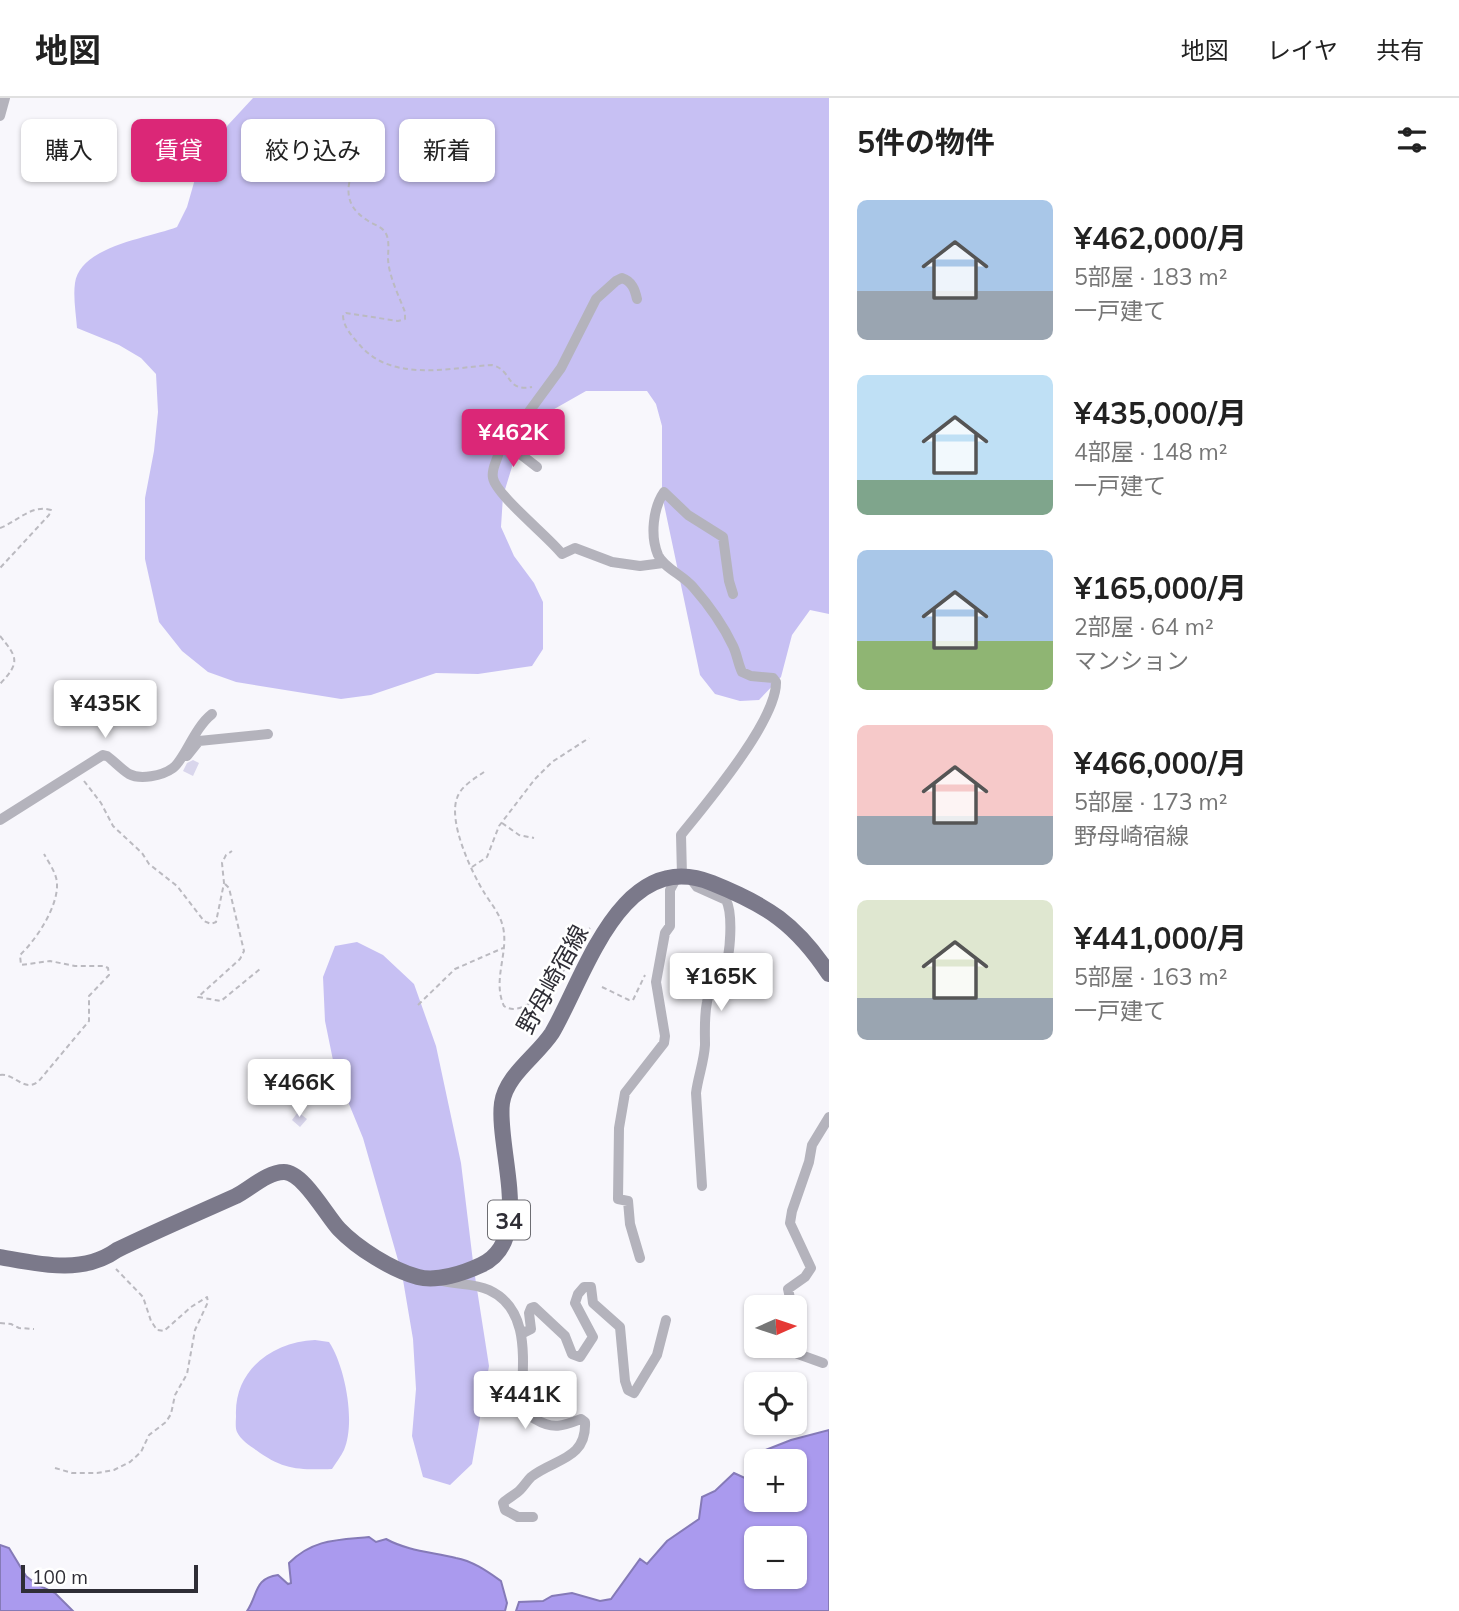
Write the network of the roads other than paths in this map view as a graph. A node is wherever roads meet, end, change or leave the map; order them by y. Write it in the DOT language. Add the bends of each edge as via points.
graph roads {
  1 [pos="5,98"];
  2 [pos="0,116"];
  3 [pos="637,299"];
  4 [pos="499,448"];
  5 [pos="537,467"];
  6 [pos="663,563"];
  7 [pos="733,594"];
  8 [pos="212,714"];
  9 [pos="268,734"];
  10 [pos="173,768"];
  11 [pos="0,820"];
  12 [pos="683,876"];
  13 [pos="829,974"];
  14 [pos="829,1117"];
  15 [pos="702,1186"];
  16 [pos="0,1257"];
  17 [pos="640,1258"];
  18 [pos="435,1277"];
  19 [pos="789,1295"];
  20 [pos="666,1320"];
  21 [pos="521,1334"];
  22 [pos="807,1357"];
  23 [pos="822,1363"];
  24 [pos="533,1517"];
  1 -- 2 [label="street"];
  3 -- 4 [label="street" via="634,288 622,278 596,299 561,368 528,413 502,425"];
  4 -- 5 [label="street" via="514,450"];
  4 -- 6 [label="street" via="492,476 495,485 562,554 575,548 621,563"];
  6 -- 7 [label="street" via="654,544 654,521 666,491 688,515 723,537"];
  6 -- 12 [label="street" via="693,586 721,625 742,672 776,682 775,694 751,741 681,835"];
  8 -- 10 [label="street" via="201,723"];
  9 -- 10 [label="street" via="199,741"];
  10 -- 11 [label="street" via="138,776 103,755"];
  12 -- 13 [label="main road" via="710,882 779,916"];
  12 -- 15 [label="street" via="726,900 730,913 727,959 707,999 705,1046 697,1080"];
  12 -- 17 [label="street" via="670,890 670,926 656,982 664,1042 625,1093 619,1128 618,1199 628,1201 629,1224"];
  12 -- 18 [label="main road, 野母崎宿線 / 34" via="648,886 613,918 553,1031 505,1093 501,1118 510,1204 508,1233 501,1248 482,1265"];
  14 -- 19 [label="street" via="812,1144 792,1211 790,1223 811,1268 788,1289"];
  16 -- 18 [label="main road, 野母崎宿線 / 34" via="73,1267 105,1258 284,1172 300,1178 340,1230 362,1248 419,1277"];
  18 -- 21 [label="street" via="498,1295 512,1311"];
  20 -- 21 [label="street" via="657,1355 634,1393 625,1381 620,1327 593,1303 591,1287 584,1287 575,1303 593,1337 580,1357 572,1354 565,1336 534,1307 529,1313 531,1329"];
  21 -- 24 [label="street" via="525,1413 548,1427 581,1419 585,1422 575,1451 533,1476 503,1503 505,1510 518,1517"];
  22 -- 23 [label="street"];
}
